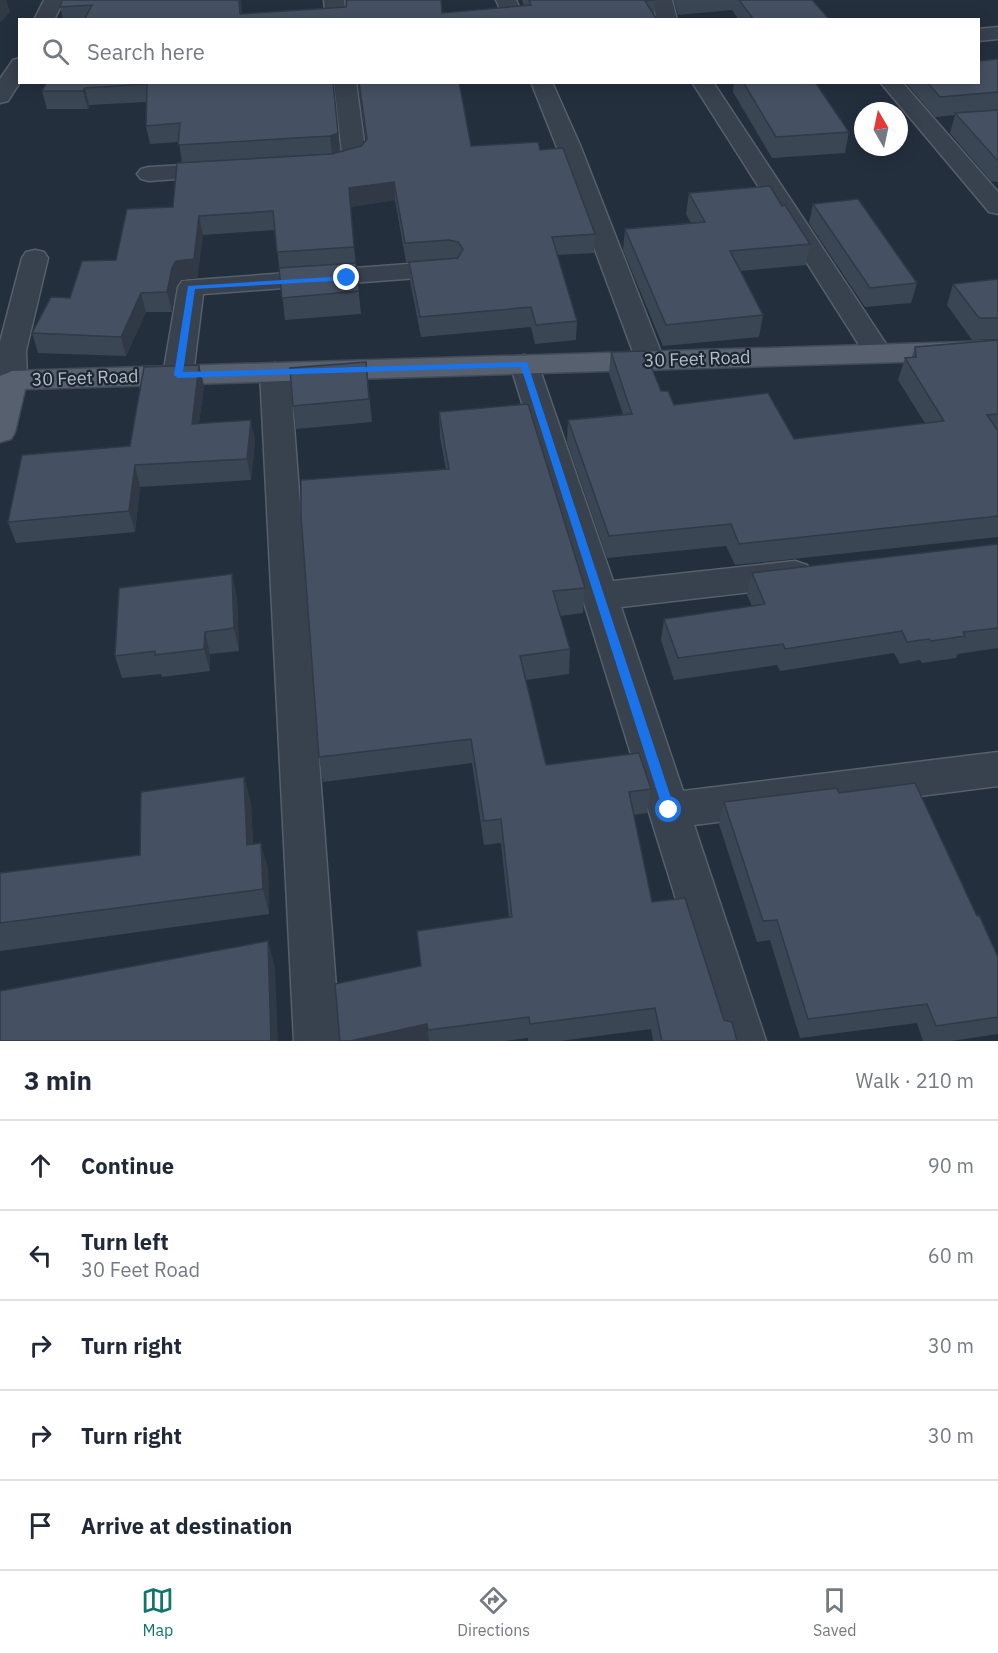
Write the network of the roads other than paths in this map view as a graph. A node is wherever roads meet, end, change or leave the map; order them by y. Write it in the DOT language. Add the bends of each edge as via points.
graph roads {
  1 [pos="54,0"];
  2 [pos="334,0"];
  3 [pos="506,0"];
  4 [pos="662,0"];
  5 [pos="45,18"];
  6 [pos="336,18"];
  7 [pos="513,18"];
  8 [pos="666,18"];
  9 [pos="998,33"];
  10 [pos="980,35"];
  11 [pos="18,67"];
  12 [pos="345,84"];
  13 [pos="541,84"];
  14 [pos="703,84"];
  15 [pos="892,84"];
  16 [pos="0,96"];
  17 [pos="951,124"];
  18 [pos="928,126"];
  19 [pos="299,165"];
  20 [pos="241,169"];
  21 [pos="149,174"];
  22 [pos="998,207"];
  23 [pos="35,258"];
  24 [pos="449,269"];
  25 [pos="998,350"];
  26 [pos="878,353"];
  27 [pos="650,360"];
  28 [pos="524,364"];
  29 [pos="275,372"];
  30 [pos="178,375"];
  31 [pos="6,380"];
  32 [pos="0,432"];
  33 [pos="834,569"];
  34 [pos="600,596"];
  35 [pos="998,769"];
  36 [pos="669,810"];
  37 [pos="736,1040"];
  38 [pos="317,1041"];
  1 -- 5 [label="street"];
  2 -- 6 [label="street"];
  3 -- 7 [label="street"];
  4 -- 8 [label="street"];
  9 -- 10 [label="street"];
  11 -- 16 [label="street"];
  12 -- 19 [label="street" via="354,157 334,163"];
  13 -- 27 [label="street" via="556,146"];
  14 -- 26 [label="street"];
  15 -- 18 [label="street"];
  17 -- 18 [label="street"];
  18 -- 22 [label="street"];
  20 -- 21 [label="street"];
  23 -- 31 [label="street"];
  24 -- 30 [label="street" via="188,276"];
  25 -- 26 [label="main road, 30 Feet Road"];
  26 -- 27 [label="main road, 30 Feet Road"];
  27 -- 28 [label="main road, 30 Feet Road"];
  28 -- 29 [label="main road, 30 Feet Road"];
  28 -- 34 [label="street"];
  29 -- 30 [label="main road, 30 Feet Road"];
  29 -- 38 [label="street"];
  30 -- 31 [label="main road, 30 Feet Road"];
  31 -- 32 [label="main road"];
  33 -- 34 [label="street"];
  34 -- 36 [label="street"];
  35 -- 36 [label="street"];
  36 -- 37 [label="street"];
}
